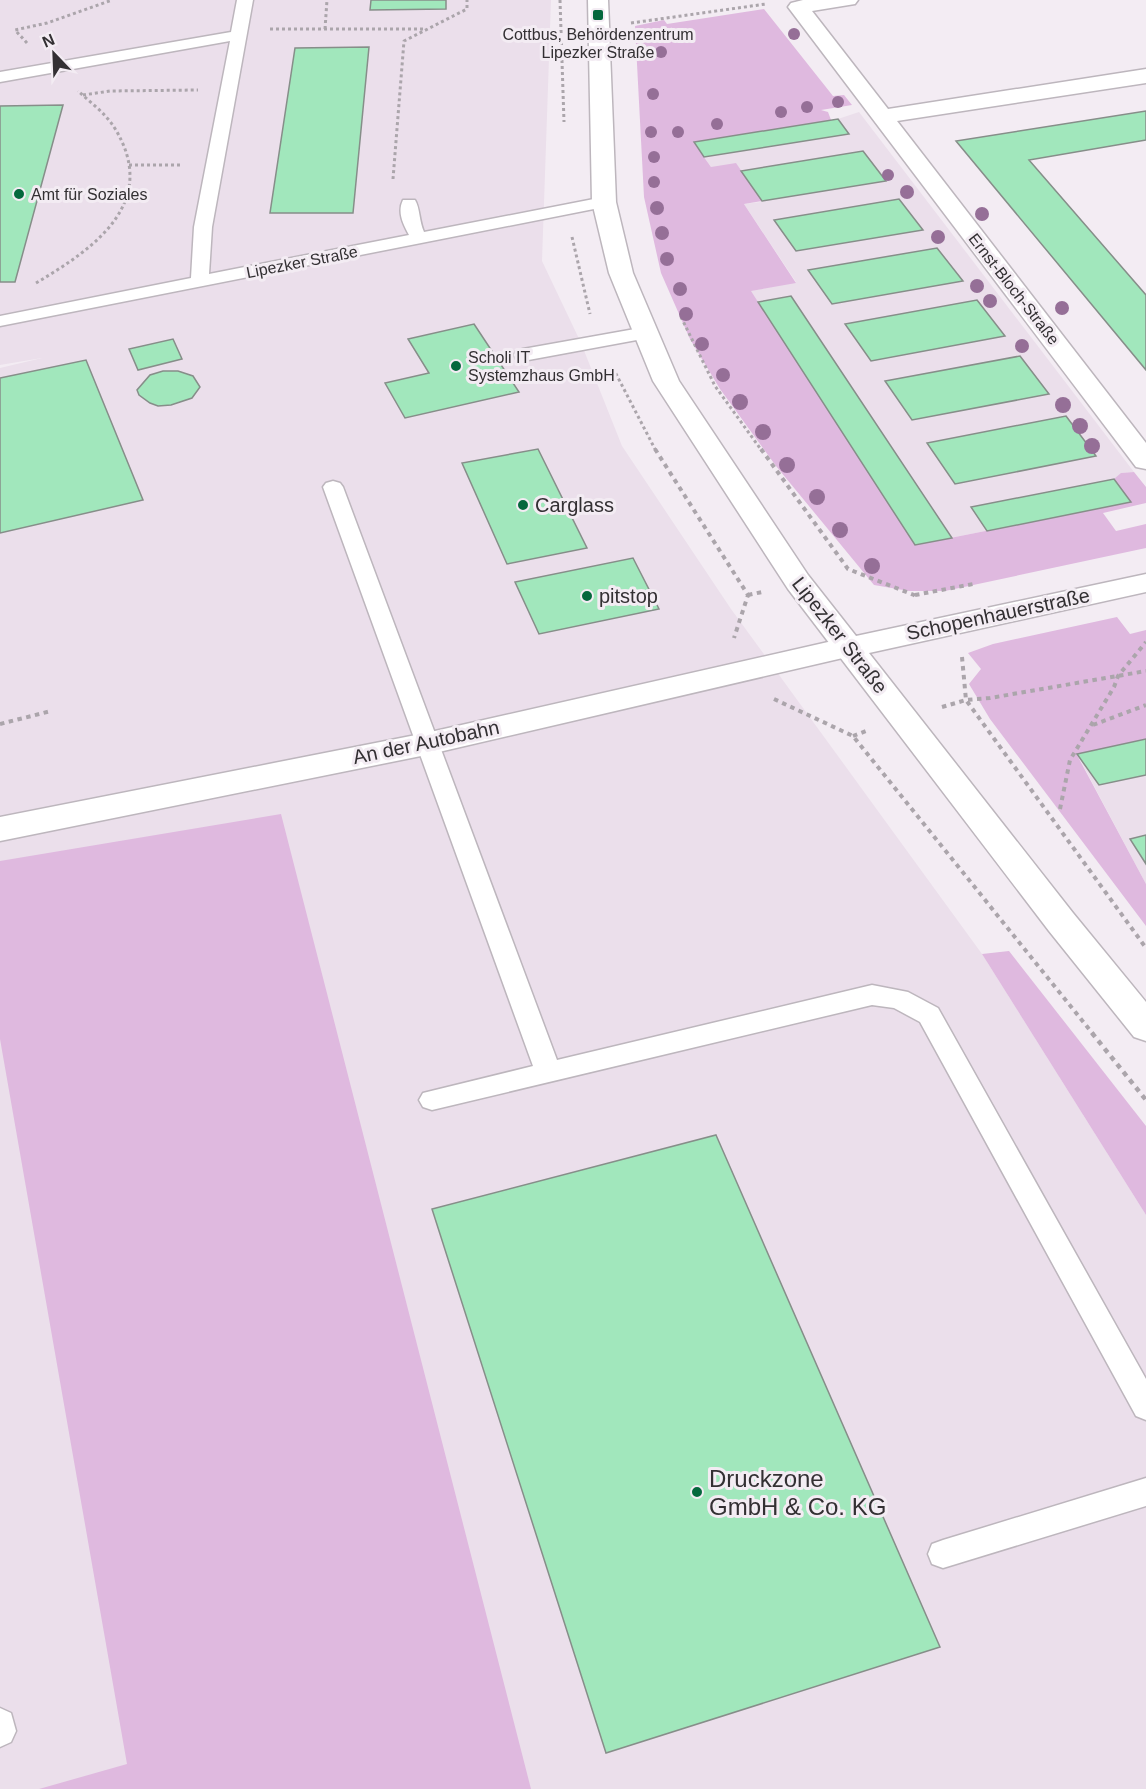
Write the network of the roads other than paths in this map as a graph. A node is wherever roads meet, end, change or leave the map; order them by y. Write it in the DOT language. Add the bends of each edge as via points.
graph roads {
  1 [pos="245,0"];
  2 [pos="598,0"];
  3 [pos="848,0"];
  4 [pos="808,3"];
  5 [pos="238,35"];
  6 [pos="1146,76"];
  7 [pos="0,77"];
  8 [pos="882,117"];
  9 [pos="604,202"];
  10 [pos="408,204"];
  11 [pos="419,239"];
  12 [pos="200,282"];
  13 [pos="0,321"];
  14 [pos="646,333"];
  15 [pos="523,355"];
  16 [pos="1146,462"];
  17 [pos="333,487"];
  18 [pos="1146,583"];
  19 [pos="850,647"];
  20 [pos="426,744"];
  21 [pos="0,829"];
  22 [pos="1146,1027"];
  23 [pos="548,1071"];
  24 [pos="432,1100"];
  25 [pos="1146,1407"];
  26 [pos="1146,1492"];
  27 [pos="943,1554"];
  28 [pos="0,1724"];
  29 [pos="0,1731"];
  1 -- 5 [label="lane"];
  2 -- 9 [label="street, Lipezker Straße"];
  3 -- 4 [label="street, Ernst-Bloch-Straße"];
  4 -- 8 [label="street, Ernst-Bloch-Straße" via="798,7"];
  5 -- 7 [label="lane"];
  5 -- 12 [label="lane" via="203,227"];
  6 -- 8 [label="street"];
  8 -- 16 [label="street, Ernst-Bloch-Straße"];
  9 -- 11 [label="lane, Lipezker Straße"];
  9 -- 14 [label="street, Lipezker Straße" via="621,273"];
  10 -- 11 [label="lane"];
  11 -- 12 [label="lane, Lipezker Straße"];
  12 -- 13 [label="lane, Lipezker Straße"];
  14 -- 15 [label="lane"];
  14 -- 19 [label="street, Lipezker Straße" via="666,381 798,582"];
  17 -- 20 [label="lane"];
  18 -- 19 [label="street, Schopenhauerstraße"];
  19 -- 20 [label="street, An der Autobahn"];
  19 -- 22 [label="street, Lipezker Straße"];
  20 -- 21 [label="street, An der Autobahn"];
  20 -- 23 [label="lane"];
  23 -- 24 [label="lane"];
  23 -- 25 [label="lane" via="872,995 899,999 928,1015"];
  26 -- 27 [label="lane"];
  28 -- 29 [label="lane"];
}
